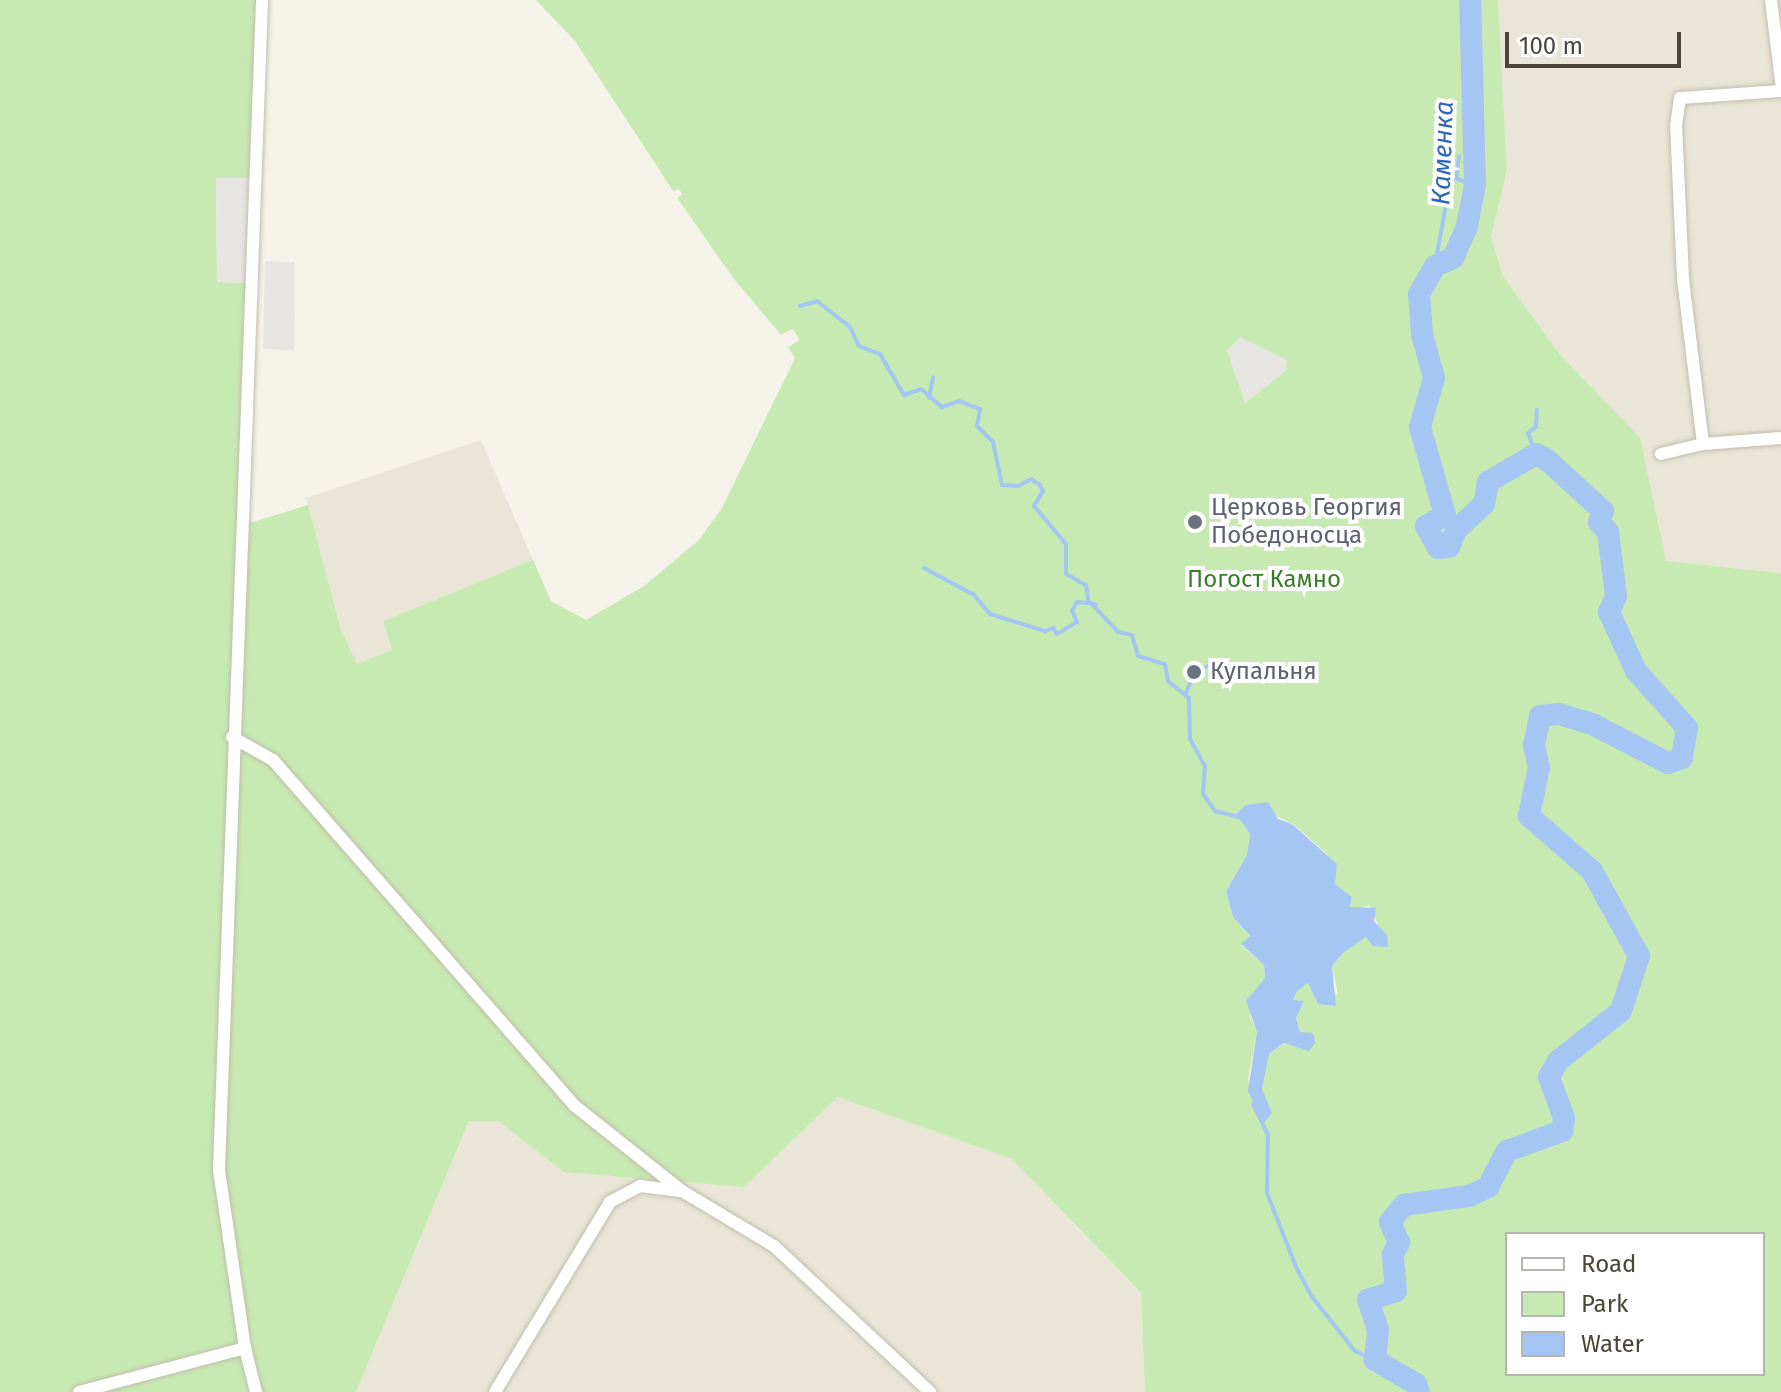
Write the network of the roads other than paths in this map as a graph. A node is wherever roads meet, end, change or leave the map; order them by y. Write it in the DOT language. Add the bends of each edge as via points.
graph roads {
  1 [pos="262,0"];
  2 [pos="1771,0"];
  3 [pos="1781,82"];
  4 [pos="1781,91"];
  5 [pos="1781,438"];
  6 [pos="1703,444"];
  7 [pos="1661,454"];
  8 [pos="232,737"];
  9 [pos="682,1191"];
  10 [pos="245,1348"];
  11 [pos="79,1392"];
  12 [pos="256,1392"];
  13 [pos="495,1392"];
  14 [pos="930,1392"];
  1 -- 8 [label="street"];
  2 -- 3 [label="street"];
  4 -- 6 [label="street" via="1680,98 1676,126 1683,278"];
  5 -- 6 [label="street"];
  6 -- 7 [label="street"];
  8 -- 9 [label="street" via="273,760 575,1106"];
  8 -- 10 [label="street" via="219,1169"];
  9 -- 13 [label="street" via="640,1186 610,1202"];
  9 -- 14 [label="street" via="774,1246"];
  10 -- 11 [label="street"];
  10 -- 12 [label="street"];
}
